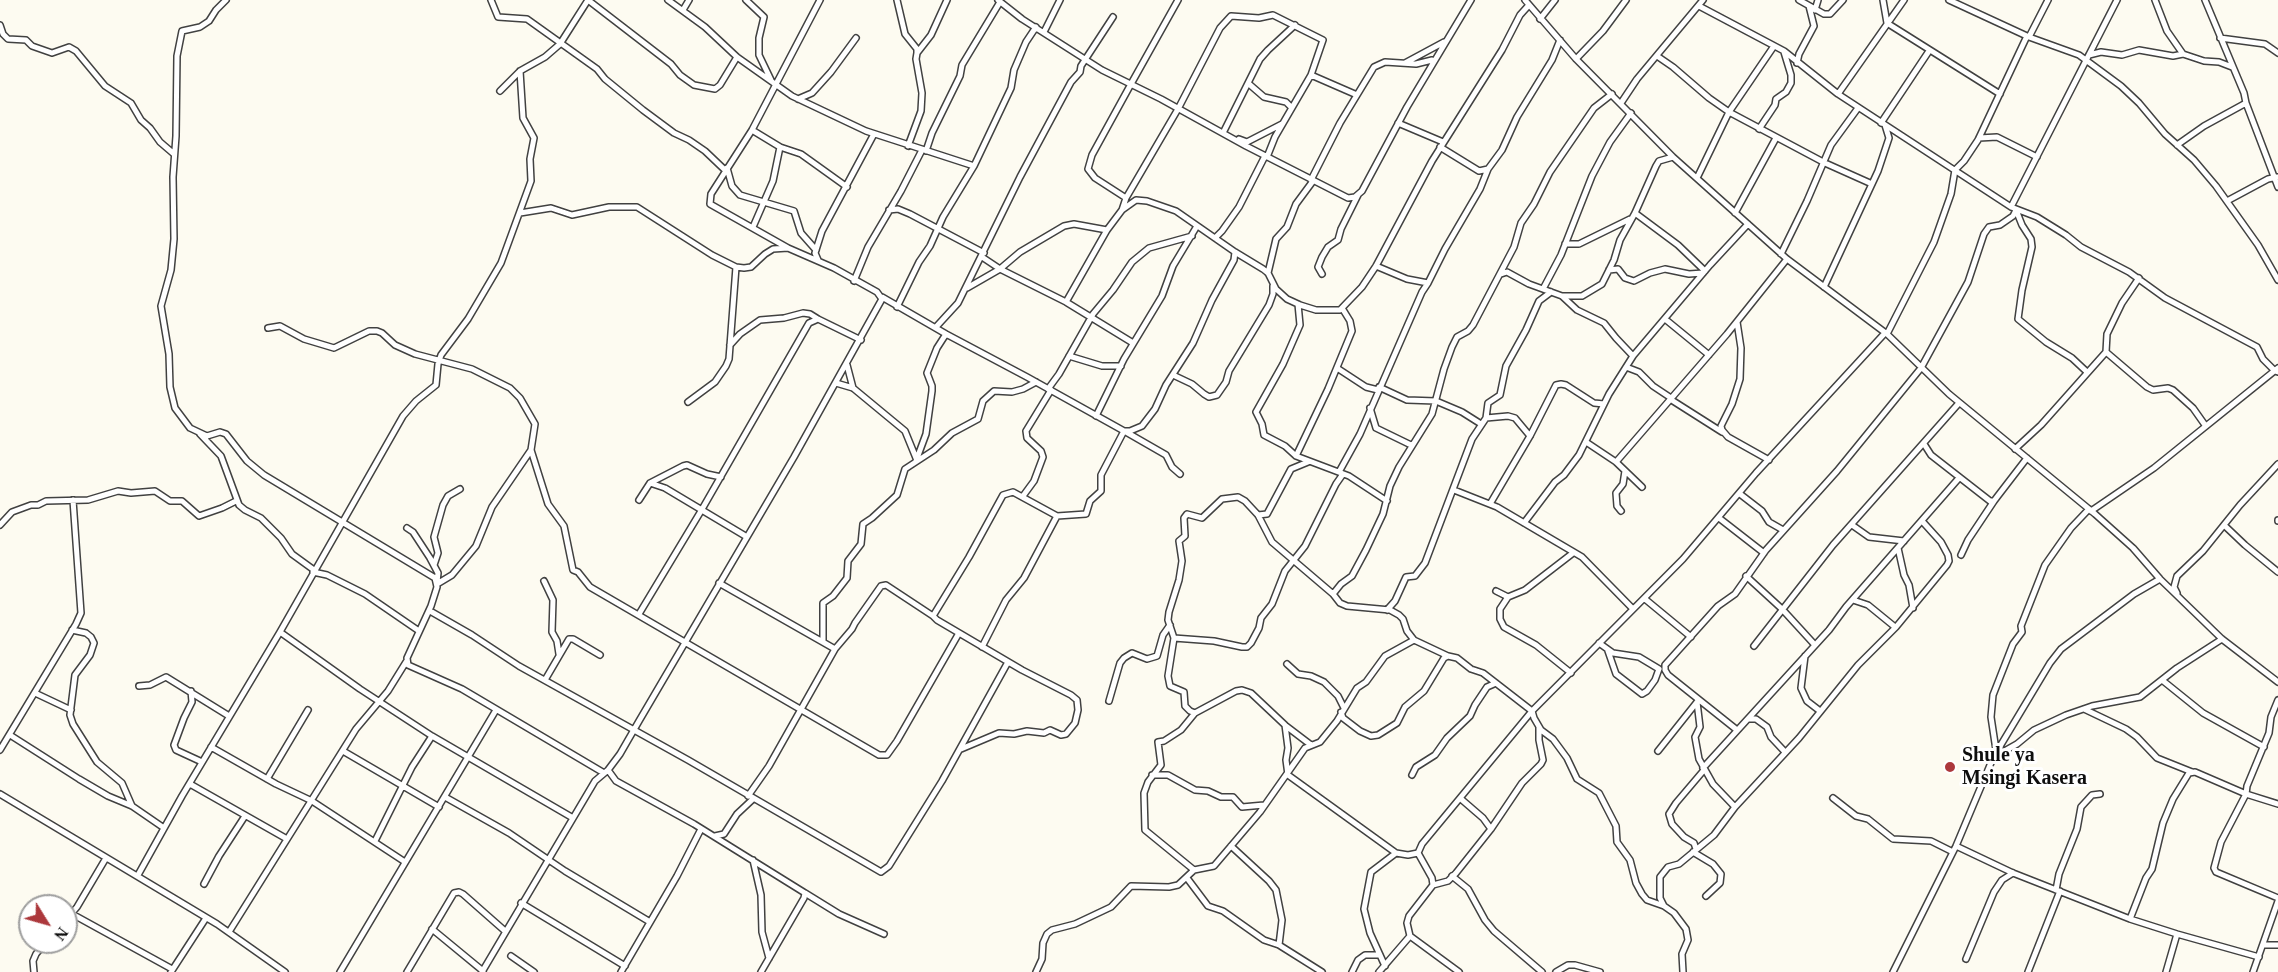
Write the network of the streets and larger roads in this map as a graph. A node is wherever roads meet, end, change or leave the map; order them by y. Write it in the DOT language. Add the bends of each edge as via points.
graph roads {
  1 [pos="226,0"];
  2 [pos="491,0"];
  3 [pos="588,0"];
  4 [pos="668,0"];
  5 [pos="689,0"];
  6 [pos="746,0"];
  7 [pos="820,0"];
  8 [pos="897,0"];
  9 [pos="947,0"];
  10 [pos="1060,0"];
  11 [pos="1178,0"];
  12 [pos="1471,0"];
  13 [pos="1555,0"];
  14 [pos="1626,0"];
  15 [pos="1694,0"];
  16 [pos="1799,0"];
  17 [pos="1818,0"];
  18 [pos="1843,0"];
  19 [pos="1883,0"];
  20 [pos="1904,0"];
  21 [pos="1949,0"];
  22 [pos="1967,0"];
  23 [pos="2048,0"];
  24 [pos="2117,0"];
  25 [pos="2156,0"];
  26 [pos="2205,0"];
  27 [pos="999,1"];
  28 [pos="1527,3"];
  29 [pos="1701,3"];
  30 [pos="1809,6"];
  31 [pos="1963,7"];
  32 [pos="1815,9"];
  33 [pos="683,10"];
  34 [pos="1113,17"];
  35 [pos="1540,19"];
  36 [pos="1887,23"];
  37 [pos="0,25"];
  38 [pos="1295,25"];
  39 [pos="1036,27"];
  40 [pos="1044,33"];
  41 [pos="2028,36"];
  42 [pos="856,38"];
  43 [pos="2220,38"];
  44 [pos="1560,40"];
  45 [pos="1446,41"];
  46 [pos="560,44"];
  47 [pos="1774,46"];
  48 [pos="1784,51"];
  49 [pos="1929,51"];
  50 [pos="917,53"];
  51 [pos="2278,53"];
  52 [pos="2182,54"];
  53 [pos="1657,56"];
  54 [pos="737,57"];
  55 [pos="2088,58"];
  56 [pos="1434,59"];
  57 [pos="1576,59"];
  58 [pos="1086,60"];
  59 [pos="1797,63"];
  60 [pos="1403,64"];
  61 [pos="2232,66"];
  62 [pos="520,71"];
  63 [pos="1311,75"];
  64 [pos="774,83"];
  65 [pos="1131,84"];
  66 [pos="1249,84"];
  67 [pos="500,91"];
  68 [pos="1612,94"];
  69 [pos="1838,94"];
  70 [pos="2000,94"];
  71 [pos="1357,96"];
  72 [pos="798,99"];
  73 [pos="1621,102"];
  74 [pos="2246,103"];
  75 [pos="1291,107"];
  76 [pos="1858,108"];
  77 [pos="1178,109"];
  78 [pos="1729,111"];
  79 [pos="1631,113"];
  80 [pos="1283,123"];
  81 [pos="1398,123"];
  82 [pos="1883,124"];
  83 [pos="1759,129"];
  84 [pos="752,130"];
  85 [pos="1224,132"];
  86 [pos="874,134"];
  87 [pos="1776,138"];
  88 [pos="1979,138"];
  89 [pos="1442,145"];
  90 [pos="2178,145"];
  91 [pos="908,146"];
  92 [pos="780,147"];
  93 [pos="924,150"];
  94 [pos="174,154"];
  95 [pos="1266,156"];
  96 [pos="2037,157"];
  97 [pos="1673,158"];
  98 [pos="1824,163"];
  99 [pos="974,166"];
  100 [pos="1488,169"];
  101 [pos="726,170"];
  102 [pos="1955,170"];
  103 [pos="1697,178"];
  104 [pos="2276,178"];
  105 [pos="1312,180"];
  106 [pos="1872,184"];
  107 [pos="847,187"];
  108 [pos="2278,187"];
  109 [pos="1358,195"];
  110 [pos="1126,198"];
  111 [pos="765,201"];
  112 [pos="2227,201"];
  113 [pos="2013,209"];
  114 [pos="889,210"];
  115 [pos="1122,210"];
  116 [pos="520,213"];
  117 [pos="1735,213"];
  118 [pos="1633,216"];
  119 [pos="1748,224"];
  120 [pos="1197,226"];
  121 [pos="753,227"];
  122 [pos="938,230"];
  123 [pos="1107,230"];
  124 [pos="1192,236"];
  125 [pos="1215,238"];
  126 [pos="1565,244"];
  127 [pos="788,248"];
  128 [pos="816,250"];
  129 [pos="1235,252"];
  130 [pos="1781,254"];
  131 [pos="983,255"];
  132 [pos="1787,259"];
  133 [pos="819,262"];
  134 [pos="1376,266"];
  135 [pos="736,267"];
  136 [pos="1000,269"];
  137 [pos="1609,270"];
  138 [pos="1704,272"];
  139 [pos="1268,273"];
  140 [pos="1322,274"];
  141 [pos="1501,274"];
  142 [pos="2139,278"];
  143 [pos="2278,280"];
  144 [pos="854,281"];
  145 [pos="1428,283"];
  146 [pos="1273,286"];
  147 [pos="1824,287"];
  148 [pos="967,288"];
  149 [pos="1543,289"];
  150 [pos="1551,292"];
  151 [pos="1562,296"];
  152 [pos="882,297"];
  153 [pos="1066,302"];
  154 [pos="1298,304"];
  155 [pos="897,307"];
  156 [pos="1342,308"];
  157 [pos="1091,317"];
  158 [pos="818,319"];
  159 [pos="1665,320"];
  160 [pos="1737,322"];
  161 [pos="936,327"];
  162 [pos="267,328"];
  163 [pos="946,334"];
  164 [pos="1886,334"];
  165 [pos="861,339"];
  166 [pos="1133,343"];
  167 [pos="730,346"];
  168 [pos="2106,352"];
  169 [pos="1709,355"];
  170 [pos="1069,356"];
  171 [pos="1633,356"];
  172 [pos="439,359"];
  173 [pos="847,364"];
  174 [pos="1121,366"];
  175 [pos="1626,367"];
  176 [pos="1336,368"];
  177 [pos="1921,368"];
  178 [pos="2277,370"];
  179 [pos="2087,372"];
  180 [pos="1173,375"];
  181 [pos="1036,382"];
  182 [pos="836,383"];
  183 [pos="853,388"];
  184 [pos="1378,389"];
  185 [pos="1049,390"];
  186 [pos="1671,399"];
  187 [pos="1436,401"];
  188 [pos="688,402"];
  189 [pos="1959,403"];
  190 [pos="1604,404"];
  191 [pos="1370,408"];
  192 [pos="1096,416"];
  193 [pos="1486,418"];
  194 [pos="1481,424"];
  195 [pos="2205,425"];
  196 [pos="1125,431"];
  197 [pos="198,433"];
  198 [pos="1724,433"];
  199 [pos="1530,436"];
  200 [pos="1586,442"];
  201 [pos="1924,444"];
  202 [pos="1411,445"];
  203 [pos="2015,449"];
  204 [pos="531,450"];
  205 [pos="1296,456"];
  206 [pos="2027,458"];
  207 [pos="916,459"];
  208 [pos="1769,460"];
  209 [pos="1309,462"];
  210 [pos="1616,462"];
  211 [pos="2278,464"];
  212 [pos="1625,471"];
  213 [pos="1341,473"];
  214 [pos="1180,474"];
  215 [pos="721,477"];
  216 [pos="1959,478"];
  217 [pos="650,483"];
  218 [pos="1642,487"];
  219 [pos="460,489"];
  220 [pos="1454,490"];
  221 [pos="1740,494"];
  222 [pos="1023,496"];
  223 [pos="73,500"];
  224 [pos="236,501"];
  225 [pos="639,501"];
  226 [pos="1387,501"];
  227 [pos="1994,501"];
  228 [pos="1490,504"];
  229 [pos="2090,510"];
  230 [pos="701,511"];
  231 [pos="1621,511"];
  232 [pos="1258,515"];
  233 [pos="1057,516"];
  234 [pos="1719,518"];
  235 [pos="1922,521"];
  236 [pos="343,522"];
  237 [pos="1524,523"];
  238 [pos="0,525"];
  239 [pos="1852,525"];
  240 [pos="2225,526"];
  241 [pos="407,528"];
  242 [pos="1783,530"];
  243 [pos="747,537"];
  244 [pos="1904,541"];
  245 [pos="1898,548"];
  246 [pos="1573,553"];
  247 [pos="1764,553"];
  248 [pos="1961,555"];
  249 [pos="1293,560"];
  250 [pos="434,565"];
  251 [pos="314,571"];
  252 [pos="2278,572"];
  253 [pos="1746,576"];
  254 [pos="2160,579"];
  255 [pos="544,581"];
  256 [pos="437,583"];
  257 [pos="720,583"];
  258 [pos="1496,591"];
  259 [pos="1333,594"];
  260 [pos="2178,595"];
  261 [pos="1508,597"];
  262 [pos="1645,599"];
  263 [pos="1853,600"];
  264 [pos="1913,608"];
  265 [pos="1633,609"];
  266 [pos="1782,609"];
  267 [pos="1387,610"];
  268 [pos="430,611"];
  269 [pos="639,614"];
  270 [pos="933,616"];
  271 [pos="1170,625"];
  272 [pos="1895,627"];
  273 [pos="72,630"];
  274 [pos="419,631"];
  275 [pos="280,632"];
  276 [pos="959,633"];
  277 [pos="1691,637"];
  278 [pos="1174,638"];
  279 [pos="2222,639"];
  280 [pos="1414,640"];
  281 [pos="686,642"];
  282 [pos="823,642"];
  283 [pos="1599,643"];
  284 [pos="1814,644"];
  285 [pos="1754,646"];
  286 [pos="982,647"];
  287 [pos="835,649"];
  288 [pos="1608,651"];
  289 [pos="1806,654"];
  290 [pos="600,655"];
  291 [pos="559,656"];
  292 [pos="1448,656"];
  293 [pos="406,662"];
  294 [pos="1008,662"];
  295 [pos="1287,664"];
  296 [pos="1662,670"];
  297 [pos="1571,673"];
  298 [pos="545,680"];
  299 [pos="2162,680"];
  300 [pos="2278,682"];
  301 [pos="1496,683"];
  302 [pos="139,686"];
  303 [pos="191,691"];
  304 [pos="35,693"];
  305 [pos="2278,700"];
  306 [pos="380,701"];
  307 [pos="1109,701"];
  308 [pos="1698,701"];
  309 [pos="2084,709"];
  310 [pos="71,710"];
  311 [pos="308,710"];
  312 [pos="496,710"];
  313 [pos="801,710"];
  314 [pos="1343,710"];
  315 [pos="1532,711"];
  316 [pos="1820,711"];
  317 [pos="1195,713"];
  318 [pos="229,716"];
  319 [pos="1748,718"];
  320 [pos="1285,725"];
  321 [pos="1539,727"];
  322 [pos="1737,730"];
  323 [pos="634,731"];
  324 [pos="10,735"];
  325 [pos="432,736"];
  326 [pos="1311,745"];
  327 [pos="211,747"];
  328 [pos="2264,747"];
  329 [pos="961,749"];
  330 [pos="0,750"];
  331 [pos="343,751"];
  332 [pos="1997,751"];
  333 [pos="1658,752"];
  334 [pos="1785,752"];
  335 [pos="467,757"];
  336 [pos="1993,758"];
  337 [pos="202,762"];
  338 [pos="1703,769"];
  339 [pos="606,771"];
  340 [pos="2192,772"];
  341 [pos="1152,775"];
  342 [pos="1412,775"];
  343 [pos="1288,776"];
  344 [pos="267,779"];
  345 [pos="190,784"];
  346 [pos="403,786"];
  347 [pos="0,794"];
  348 [pos="2100,794"];
  349 [pos="2246,794"];
  350 [pos="445,797"];
  351 [pos="750,797"];
  352 [pos="1833,798"];
  353 [pos="1461,799"];
  354 [pos="312,801"];
  355 [pos="2278,804"];
  356 [pos="1264,805"];
  357 [pos="132,806"];
  358 [pos="438,807"];
  359 [pos="1736,807"];
  360 [pos="245,816"];
  361 [pos="573,818"];
  362 [pos="164,828"];
  363 [pos="702,829"];
  364 [pos="1491,829"];
  365 [pos="713,836"];
  366 [pos="287,840"];
  367 [pos="375,841"];
  368 [pos="1231,846"];
  369 [pos="1955,849"];
  370 [pos="1694,851"];
  371 [pos="1396,853"];
  372 [pos="1418,853"];
  373 [pos="548,857"];
  374 [pos="106,858"];
  375 [pos="753,860"];
  376 [pos="405,862"];
  377 [pos="1194,870"];
  378 [pos="2013,873"];
  379 [pos="138,875"];
  380 [pos="1452,876"];
  381 [pos="1187,879"];
  382 [pos="204,884"];
  383 [pos="1433,885"];
  384 [pos="2058,890"];
  385 [pos="805,893"];
  386 [pos="1706,896"];
  387 [pos="2278,900"];
  388 [pos="521,903"];
  389 [pos="78,906"];
  390 [pos="1664,906"];
  391 [pos="78,917"];
  392 [pos="206,918"];
  393 [pos="2130,919"];
  394 [pos="650,922"];
  395 [pos="432,929"];
  396 [pos="505,931"];
  397 [pos="229,932"];
  398 [pos="884,934"];
  399 [pos="2177,934"];
  400 [pos="1410,936"];
  401 [pos="1279,945"];
  402 [pos="2263,945"];
  403 [pos="2278,945"];
  404 [pos="36,954"];
  405 [pos="1380,955"];
  406 [pos="511,956"];
  407 [pos="2259,957"];
  408 [pos="769,959"];
  409 [pos="1966,959"];
  410 [pos="1385,966"];
  411 [pos="623,969"];
  412 [pos="171,971"];
  413 [pos="410,971"];
  414 [pos="482,971"];
  415 [pos="34,972"];
  416 [pos="285,972"];
  417 [pos="340,972"];
  418 [pos="534,972"];
  419 [pos="761,972"];
  420 [pos="1036,972"];
  421 [pos="1322,972"];
  422 [pos="1352,972"];
  423 [pos="1379,972"];
  424 [pos="1459,972"];
  425 [pos="1542,972"];
  426 [pos="1556,972"];
  427 [pos="1600,972"];
  428 [pos="1683,972"];
  429 [pos="1893,972"];
  430 [pos="2028,972"];
  431 [pos="2166,972"];
  432 [pos="2253,972"];
  1 -- 94 [label="street" via="209,21 184,29 181,34"];
  2 -- 46 [label="street" via="498,17 528,19"];
  3 -- 46 [label="street"];
  3 -- 54 [label="street" via="694,85 716,89"];
  4 -- 33 [label="street"];
  5 -- 33 [label="street"];
  6 -- 64 [label="street" via="764,17 759,55"];
  7 -- 64 [label="street"];
  8 -- 50 [label="street" via="905,34"];
  9 -- 50 [label="street" via="931,35"];
  10 -- 40 [label="street"];
  11 -- 65 [label="street"];
  12 -- 45 [label="street"];
  13 -- 35 [label="street"];
  14 -- 57 [label="street"];
  15 -- 29 [label="street"];
  16 -- 30 [label="street"];
  17 -- 32 [label="street"];
  18 -- 32 [label="street" via="1830,14"];
  19 -- 36 [label="street"];
  20 -- 36 [label="street"];
  21 -- 31 [label="street"];
  22 -- 31 [label="street"];
  23 -- 41 [label="street"];
  24 -- 55 [label="street"];
  25 -- 52 [label="street" via="2167,32"];
  26 -- 43 [label="street"];
  27 -- 39 [label="street"];
  27 -- 93 [label="street" via="962,66"];
  28 -- 35 [label="street"];
  28 -- 89 [label="street"];
  29 -- 47 [label="street"];
  29 -- 53 [label="street"];
  30 -- 32 [label="street"];
  30 -- 59 [label="street" via="1814,26"];
  31 -- 41 [label="street"];
  33 -- 54 [label="street"];
  34 -- 58 [label="street"];
  35 -- 44 [label="street"];
  36 -- 49 [label="street"];
  36 -- 69 [label="street"];
  37 -- 94 [label="street" via="8,39 23,39 52,53 69,47 76,51 105,86 131,103 141,120"];
  38 -- 63 [label="street" via="1323,40"];
  38 -- 66 [label="street" via="1264,54"];
  38 -- 77 [label="street" via="1274,15 1231,16 1220,28"];
  39 -- 40 [label="street"];
  39 -- 99 [label="street" via="1030,33 1014,70 1011,88"];
  40 -- 58 [label="street"];
  41 -- 55 [label="street"];
  41 -- 70 [label="street"];
  42 -- 72 [label="street" via="812,93"];
  43 -- 51 [label="street" via="2265,44"];
  43 -- 61 [label="street"];
  44 -- 57 [label="street"];
  44 -- 100 [label="street"];
  45 -- 56 [label="street"];
  45 -- 60 [label="street"];
  46 -- 62 [label="street"];
  46 -- 101 [label="street"];
  47 -- 48 [label="street"];
  47 -- 78 [label="street"];
  48 -- 59 [label="street"];
  48 -- 83 [label="street" via="1791,82"];
  49 -- 70 [label="street"];
  49 -- 82 [label="street"];
  50 -- 91 [label="street" via="921,111"];
  52 -- 55 [label="street" via="2139,50 2122,55 2101,52"];
  52 -- 61 [label="street"];
  53 -- 73 [label="street"];
  53 -- 78 [label="street"];
  54 -- 64 [label="street"];
  55 -- 90 [label="street" via="2139,103"];
  55 -- 96 [label="street"];
  56 -- 60 [label="street"];
  56 -- 81 [label="street"];
  57 -- 68 [label="street"];
  58 -- 65 [label="street"];
  58 -- 131 [label="street" via="1020,177"];
  59 -- 69 [label="street"];
  60 -- 71 [label="street" via="1379,63"];
  61 -- 74 [label="street"];
  62 -- 67 [label="street"];
  62 -- 116 [label="street" via="523,118 534,144 531,186"];
  63 -- 71 [label="street"];
  63 -- 75 [label="street"];
  64 -- 72 [label="street"];
  64 -- 84 [label="street"];
  65 -- 77 [label="street"];
  65 -- 110 [label="street" via="1088,168 1095,178"];
  66 -- 75 [label="street" via="1264,97"];
  66 -- 85 [label="street"];
  68 -- 73 [label="street"];
  68 -- 141 [label="street" via="1594,108 1550,172 1521,223"];
  69 -- 76 [label="street"];
  70 -- 88 [label="street"];
  71 -- 105 [label="street"];
  72 -- 86 [label="street"];
  73 -- 79 [label="street"];
  74 -- 90 [label="street"];
  74 -- 104 [label="street"];
  75 -- 80 [label="street"];
  76 -- 82 [label="street"];
  76 -- 98 [label="street" via="1831,145"];
  77 -- 85 [label="street"];
  77 -- 110 [label="street"];
  78 -- 83 [label="street"];
  78 -- 103 [label="street"];
  79 -- 97 [label="street"];
  79 -- 126 [label="street" via="1592,176"];
  80 -- 85 [label="street" via="1248,142"];
  80 -- 95 [label="street"];
  81 -- 89 [label="street"];
  81 -- 109 [label="street"];
  82 -- 102 [label="street"];
  82 -- 106 [label="street" via="1888,138 1886,150"];
  83 -- 87 [label="street"];
  84 -- 92 [label="street"];
  84 -- 101 [label="street"];
  85 -- 95 [label="street"];
  86 -- 91 [label="street"];
  86 -- 107 [label="street"];
  87 -- 98 [label="street"];
  87 -- 117 [label="street"];
  88 -- 96 [label="street" via="1997,137"];
  88 -- 102 [label="street"];
  89 -- 100 [label="street" via="1479,171"];
  89 -- 134 [label="street"];
  90 -- 112 [label="street"];
  91 -- 93 [label="street"];
  92 -- 107 [label="street" via="801,154"];
  92 -- 111 [label="street"];
  93 -- 99 [label="street"];
  93 -- 114 [label="street"];
  94 -- 197 [label="street" via="174,239 161,306 170,354 172,400 183,421"];
  95 -- 105 [label="street"];
  95 -- 125 [label="street" via="1239,207"];
  96 -- 113 [label="street"];
  97 -- 103 [label="street"];
  97 -- 118 [label="street" via="1659,161"];
  98 -- 106 [label="street"];
  98 -- 130 [label="street"];
  99 -- 122 [label="street"];
  100 -- 145 [label="street"];
  101 -- 111 [label="street" via="740,195"];
  101 -- 121 [label="street" via="711,194 711,204"];
  102 -- 113 [label="street"];
  102 -- 164 [label="street" via="1934,242"];
  103 -- 117 [label="street"];
  104 -- 108 [label="street"];
  104 -- 112 [label="street"];
  105 -- 109 [label="street" via="1348,198"];
  105 -- 139 [label="street" via="1287,227 1276,239"];
  106 -- 147 [label="street"];
  107 -- 128 [label="street" via="822,231"];
  109 -- 140 [label="street" via="1338,240 1322,257 1318,267"];
  110 -- 115 [label="street"];
  111 -- 121 [label="street"];
  111 -- 128 [label="street" via="794,210 801,233"];
  112 -- 143 [label="street"];
  113 -- 142 [label="street" via="2037,217 2081,247"];
  113 -- 177 [label="street" via="2013,216 1989,227 1984,234 1968,282"];
  113 -- 179 [label="street" via="2032,247 2018,319"];
  114 -- 122 [label="street" via="898,209"];
  114 -- 144 [label="street"];
  115 -- 120 [label="street" via="1136,200 1147,201 1176,211"];
  115 -- 123 [label="street"];
  116 -- 135 [label="street" via="551,208 572,215 609,207 637,207"];
  116 -- 172 [label="street" via="483,296"];
  117 -- 119 [label="street"];
  118 -- 126 [label="street" via="1579,244"];
  118 -- 137 [label="street"];
  118 -- 138 [label="street" via="1678,245"];
  119 -- 130 [label="street"];
  119 -- 138 [label="street"];
  120 -- 124 [label="street"];
  120 -- 125 [label="street"];
  121 -- 127 [label="street"];
  122 -- 131 [label="street"];
  122 -- 155 [label="street"];
  123 -- 136 [label="street" via="1064,226"];
  123 -- 153 [label="street"];
  124 -- 157 [label="street" via="1149,248 1127,269"];
  124 -- 166 [label="street"];
  125 -- 129 [label="street"];
  126 -- 149 [label="street"];
  127 -- 133 [label="street"];
  127 -- 135 [label="street" via="773,249 751,267"];
  128 -- 133 [label="street"];
  129 -- 139 [label="street"];
  129 -- 180 [label="street" via="1193,343"];
  130 -- 132 [label="street"];
  131 -- 136 [label="street"];
  131 -- 148 [label="street"];
  132 -- 147 [label="street"];
  132 -- 160 [label="street"];
  133 -- 144 [label="street"];
  134 -- 145 [label="street"];
  134 -- 156 [label="street"];
  135 -- 167 [label="street"];
  136 -- 148 [label="street"];
  136 -- 153 [label="street"];
  137 -- 138 [label="street" via="1618,269 1629,281 1665,269 1689,274"];
  137 -- 151 [label="street" via="1599,287 1585,295"];
  138 -- 159 [label="street"];
  139 -- 146 [label="street"];
  141 -- 149 [label="street" via="1507,272"];
  141 -- 187 [label="street" via="1473,326 1457,337"];
  142 -- 168 [label="street" via="2107,334"];
  142 -- 178 [label="street" via="2164,298 2257,347"];
  144 -- 152 [label="street"];
  145 -- 184 [label="street"];
  146 -- 154 [label="street"];
  146 -- 180 [label="street" via="1269,305 1217,395 1209,397"];
  147 -- 164 [label="street"];
  148 -- 161 [label="street"];
  149 -- 150 [label="street"];
  150 -- 151 [label="street"];
  150 -- 193 [label="street" via="1539,301 1506,366 1500,395 1488,403"];
  151 -- 171 [label="street" via="1577,310 1604,322"];
  152 -- 155 [label="street"];
  152 -- 165 [label="street"];
  153 -- 157 [label="street"];
  154 -- 156 [label="street" via="1323,310"];
  154 -- 205 [label="street" via="1300,325 1256,412 1264,435"];
  155 -- 161 [label="street"];
  156 -- 176 [label="street" via="1352,331"];
  157 -- 166 [label="street"];
  157 -- 170 [label="street"];
  158 -- 165 [label="street"];
  158 -- 167 [label="street" via="803,313 760,320"];
  158 -- 215 [label="street" via="809,323"];
  159 -- 169 [label="street"];
  159 -- 171 [label="street"];
  160 -- 169 [label="street"];
  160 -- 198 [label="street" via="1740,379 1721,426"];
  161 -- 163 [label="street"];
  162 -- 172 [label="street" via="280,326 334,348 377,331 415,354"];
  163 -- 181 [label="street"];
  163 -- 207 [label="street" via="927,373 932,386 930,405 926,434"];
  164 -- 177 [label="street"];
  164 -- 208 [label="street"];
  165 -- 173 [label="street"];
  166 -- 174 [label="street"];
  167 -- 188 [label="street" via="721,375"];
  168 -- 179 [label="street"];
  168 -- 195 [label="street" via="2146,387 2173,390"];
  169 -- 186 [label="street"];
  170 -- 174 [label="street" via="1102,366"];
  170 -- 185 [label="street"];
  171 -- 175 [label="street"];
  172 -- 204 [label="street" via="485,374 510,388 535,424"];
  172 -- 236 [label="street" via="436,385 403,416"];
  173 -- 182 [label="street"];
  173 -- 183 [label="street"];
  174 -- 192 [label="street"];
  175 -- 186 [label="street" via="1640,372"];
  175 -- 190 [label="street"];
  176 -- 184 [label="street" via="1366,387"];
  176 -- 205 [label="street"];
  177 -- 189 [label="street"];
  177 -- 242 [label="street" via="1804,510"];
  178 -- 195 [label="street"];
  179 -- 203 [label="street" via="2042,425"];
  180 -- 196 [label="street" via="1148,419 1142,426"];
  181 -- 185 [label="street"];
  181 -- 207 [label="street" via="1011,392 994,391 983,401 978,419"];
  182 -- 183 [label="street"];
  182 -- 243 [label="street"];
  183 -- 207 [label="street" via="905,431"];
  184 -- 187 [label="street" via="1407,400"];
  184 -- 191 [label="street"];
  185 -- 192 [label="street"];
  185 -- 222 [label="street" via="1026,431 1043,457"];
  186 -- 198 [label="street"];
  186 -- 210 [label="street"];
  187 -- 194 [label="street"];
  187 -- 202 [label="street" via="1425,428"];
  189 -- 201 [label="street"];
  189 -- 203 [label="street"];
  190 -- 199 [label="street" via="1593,403 1566,385 1556,385"];
  190 -- 200 [label="street"];
  191 -- 202 [label="street" via="1376,428"];
  191 -- 213 [label="street"];
  192 -- 196 [label="street"];
  193 -- 194 [label="street"];
  193 -- 199 [label="street" via="1515,418"];
  194 -- 220 [label="street"];
  195 -- 229 [label="street" via="2154,468"];
  196 -- 214 [label="street" via="1166,455"];
  196 -- 233 [label="street" via="1101,475 1101,491 1090,501 1086,514"];
  197 -- 224 [label="street" via="221,456"];
  197 -- 236 [label="street" via="226,434 264,475"];
  198 -- 208 [label="street"];
  199 -- 228 [label="street"];
  200 -- 210 [label="street"];
  200 -- 237 [label="street" via="1564,476"];
  201 -- 216 [label="street" via="1931,455"];
  201 -- 239 [label="street"];
  202 -- 226 [label="street" via="1390,486"];
  203 -- 206 [label="street"];
  204 -- 256 [label="street" via="492,507 476,546 452,575"];
  204 -- 269 [label="street" via="548,504 564,526 573,570 590,587"];
  205 -- 209 [label="street"];
  206 -- 227 [label="street"];
  206 -- 229 [label="street"];
  207 -- 282 [label="street" via="903,473 897,495 863,524 861,544 848,561 847,578 822,607"];
  208 -- 221 [label="street"];
  209 -- 213 [label="street"];
  209 -- 232 [label="street" via="1291,469 1267,514"];
  210 -- 212 [label="street"];
  211 -- 240 [label="street"];
  212 -- 218 [label="street"];
  212 -- 231 [label="street" via="1623,484 1616,493"];
  213 -- 226 [label="street"];
  213 -- 249 [label="street" via="1312,534"];
  215 -- 217 [label="street" via="687,465"];
  215 -- 230 [label="street"];
  216 -- 227 [label="street" via="1982,497"];
  216 -- 235 [label="street"];
  217 -- 225 [label="street"];
  217 -- 230 [label="street"];
  219 -- 250 [label="street" via="448,496 443,505 434,537 438,553"];
  220 -- 228 [label="street"];
  220 -- 267 [label="street" via="1425,563 1415,576 1406,577"];
  221 -- 234 [label="street"];
  221 -- 242 [label="street"];
  222 -- 233 [label="street"];
  222 -- 270 [label="street" via="1012,492 1003,495"];
  223 -- 224 [label="street" via="118,491 155,491 170,501 182,501 199,516"];
  223 -- 238 [label="street" via="46,501 18,509"];
  223 -- 273 [label="street" via="81,613"];
  224 -- 251 [label="street" via="261,518 292,554"];
  226 -- 259 [label="street" via="1352,576"];
  227 -- 248 [label="street"];
  228 -- 237 [label="street"];
  229 -- 254 [label="street" via="2133,548"];
  229 -- 332 [label="street" via="2071,528 2045,565 2022,632 2013,644 1993,695"];
  230 -- 243 [label="street"];
  230 -- 269 [label="street"];
  232 -- 249 [label="street" via="1272,542"];
  232 -- 271 [label="street" via="1238,497 1222,499 1202,518 1187,514 1185,536 1179,542 1182,561 1169,612"];
  233 -- 286 [label="street"];
  234 -- 247 [label="street"];
  234 -- 262 [label="street"];
  235 -- 244 [label="street"];
  235 -- 264 [label="street" via="1941,542 1949,561"];
  236 -- 251 [label="street"];
  236 -- 256 [label="street" via="432,576"];
  237 -- 246 [label="street"];
  239 -- 244 [label="street" via="1869,537"];
  239 -- 266 [label="street"];
  240 -- 252 [label="street"];
  240 -- 260 [label="street" via="2174,580"];
  241 -- 250 [label="street"];
  242 -- 247 [label="street"];
  243 -- 257 [label="street"];
  244 -- 245 [label="street"];
  245 -- 263 [label="street"];
  245 -- 264 [label="street"];
  246 -- 261 [label="street" via="1525,590"];
  246 -- 265 [label="street" via="1582,557"];
  247 -- 253 [label="street"];
  249 -- 259 [label="street"];
  249 -- 278 [label="street" via="1261,618 1255,637 1246,647"];
  250 -- 256 [label="street"];
  251 -- 274 [label="street" via="365,594"];
  251 -- 275 [label="street"];
  253 -- 266 [label="street"];
  253 -- 277 [label="street" via="1735,594 1718,606"];
  254 -- 260 [label="street"];
  254 -- 332 [label="street" via="2061,649"];
  255 -- 291 [label="street" via="553,600 552,632"];
  256 -- 268 [label="street"];
  257 -- 281 [label="street"];
  257 -- 282 [label="street"];
  258 -- 261 [label="street"];
  259 -- 267 [label="street" via="1347,606"];
  260 -- 279 [label="street"];
  261 -- 297 [label="street" via="1500,609 1504,627 1536,645"];
  262 -- 265 [label="street"];
  262 -- 277 [label="street"];
  263 -- 272 [label="street" via="1868,605"];
  263 -- 284 [label="street"];
  264 -- 272 [label="street"];
  265 -- 283 [label="street"];
  266 -- 284 [label="street"];
  266 -- 285 [label="street"];
  267 -- 280 [label="street" via="1404,619"];
  268 -- 274 [label="street"];
  268 -- 298 [label="street"];
  269 -- 281 [label="street"];
  270 -- 276 [label="street"];
  270 -- 287 [label="street" via="886,585 881,586"];
  271 -- 278 [label="street"];
  271 -- 307 [label="street" via="1157,656 1147,659 1132,653 1124,658"];
  272 -- 316 [label="street"];
  273 -- 304 [label="street"];
  273 -- 310 [label="street" via="86,633 94,643 75,675"];
  274 -- 293 [label="street"];
  275 -- 306 [label="street"];
  275 -- 318 [label="street"];
  276 -- 286 [label="street"];
  276 -- 313 [label="street" via="887,755"];
  277 -- 296 [label="street"];
  278 -- 317 [label="street" via="1169,684 1183,691 1185,706"];
  279 -- 299 [label="street"];
  279 -- 300 [label="street"];
  280 -- 292 [label="street"];
  280 -- 314 [label="street" via="1385,656"];
  281 -- 313 [label="street"];
  281 -- 323 [label="street"];
  282 -- 287 [label="street"];
  283 -- 288 [label="street"];
  283 -- 297 [label="street"];
  284 -- 289 [label="street"];
  286 -- 294 [label="street"];
  287 -- 313 [label="street"];
  288 -- 296 [label="street" via="1640,657"];
  288 -- 296 [label="street" via="1616,674 1642,694"];
  289 -- 316 [label="street" via="1801,687 1807,701"];
  289 -- 319 [label="street"];
  290 -- 291 [label="street" via="573,639"];
  291 -- 298 [label="street"];
  292 -- 301 [label="street"];
  292 -- 314 [label="street" via="1424,691 1388,730 1378,735 1366,734 1343,718"];
  293 -- 306 [label="street"];
  293 -- 312 [label="street"];
  294 -- 329 [label="street"];
  294 -- 329 [label="street" via="1077,700 1075,723 1066,734 1050,730 999,733"];
  295 -- 314 [label="street" via="1298,674 1324,682 1338,696"];
  296 -- 308 [label="street"];
  297 -- 315 [label="street"];
  298 -- 323 [label="street"];
  299 -- 309 [label="street" via="2135,699"];
  299 -- 328 [label="street" via="2203,713"];
  301 -- 315 [label="street"];
  301 -- 342 [label="street" via="1487,687 1470,716"];
  302 -- 303 [label="street" via="150,685 164,676"];
  303 -- 318 [label="street"];
  303 -- 337 [label="street" via="192,702 174,745 185,756"];
  304 -- 310 [label="street"];
  304 -- 324 [label="street"];
  305 -- 328 [label="street"];
  306 -- 325 [label="street"];
  306 -- 331 [label="street"];
  308 -- 322 [label="street"];
  308 -- 333 [label="street"];
  308 -- 338 [label="street" via="1700,727 1695,742"];
  309 -- 336 [label="street" via="2034,730"];
  309 -- 340 [label="street" via="2126,729 2157,758"];
  310 -- 357 [label="street" via="73,724 83,741 97,762 122,783"];
  311 -- 344 [label="street"];
  312 -- 335 [label="street"];
  312 -- 339 [label="street"];
  313 -- 351 [label="street"];
  314 -- 326 [label="street" via="1320,742"];
  315 -- 321 [label="street"];
  315 -- 353 [label="street"];
  316 -- 334 [label="street"];
  317 -- 320 [label="street" via="1242,690 1258,699"];
  317 -- 341 [label="street" via="1181,730 1158,742 1161,765"];
  318 -- 327 [label="street"];
  319 -- 322 [label="street"];
  319 -- 334 [label="street" via="1767,727"];
  320 -- 326 [label="street"];
  320 -- 343 [label="street"];
  321 -- 364 [label="street" via="1543,760"];
  321 -- 390 [label="street" via="1555,741 1577,779 1599,793 1642,894"];
  322 -- 338 [label="street"];
  323 -- 339 [label="street"];
  323 -- 351 [label="street"];
  324 -- 330 [label="street"];
  324 -- 357 [label="street" via="108,796"];
  325 -- 335 [label="street"];
  325 -- 346 [label="street"];
  326 -- 343 [label="street" via="1298,757"];
  327 -- 337 [label="street"];
  327 -- 344 [label="street"];
  328 -- 349 [label="street"];
  329 -- 351 [label="street" via="889,866 881,872"];
  331 -- 346 [label="street"];
  331 -- 354 [label="street"];
  332 -- 336 [label="street"];
  334 -- 359 [label="street"];
  335 -- 350 [label="street"];
  335 -- 361 [label="street"];
  336 -- 369 [label="street"];
  337 -- 345 [label="street"];
  338 -- 359 [label="street"];
  338 -- 370 [label="street" via="1669,814 1672,824 1694,843"];
  339 -- 361 [label="street" via="595,781"];
  339 -- 363 [label="street" via="616,781"];
  340 -- 349 [label="street"];
  340 -- 393 [label="street" via="2173,799 2152,869"];
  341 -- 356 [label="street" via="1171,776 1195,790 1221,797 1233,796 1242,807"];
  341 -- 377 [label="street" via="1144,793 1145,830"];
  343 -- 356 [label="street"];
  343 -- 371 [label="street"];
  344 -- 354 [label="street"];
  345 -- 360 [label="street"];
  345 -- 362 [label="street"];
  346 -- 358 [label="street"];
  346 -- 367 [label="street"];
  347 -- 374 [label="street"];
  348 -- 384 [label="street" via="2092,795 2081,807 2077,830 2059,874"];
  349 -- 355 [label="street"];
  349 -- 387 [label="street" via="2221,843 2214,870"];
  350 -- 358 [label="street"];
  350 -- 373 [label="street"];
  351 -- 365 [label="street" via="724,834"];
  352 -- 369 [label="street" via="1893,838 1931,841"];
  353 -- 364 [label="street"];
  353 -- 372 [label="street"];
  354 -- 366 [label="street"];
  354 -- 367 [label="street"];
  356 -- 368 [label="street"];
  357 -- 362 [label="street"];
  358 -- 376 [label="street"];
  359 -- 370 [label="street" via="1714,835"];
  360 -- 366 [label="street"];
  360 -- 382 [label="street"];
  361 -- 373 [label="street"];
  362 -- 379 [label="street"];
  363 -- 365 [label="street"];
  363 -- 394 [label="street"];
  364 -- 380 [label="street"];
  365 -- 375 [label="street"];
  366 -- 397 [label="street"];
  367 -- 376 [label="street"];
  368 -- 377 [label="street" via="1214,866"];
  368 -- 401 [label="street" via="1276,890 1282,920"];
  369 -- 378 [label="street"];
  369 -- 429 [label="street"];
  370 -- 386 [label="street" via="1721,874 1720,883"];
  370 -- 390 [label="street" via="1679,864 1668,867 1660,877"];
  371 -- 372 [label="street"];
  371 -- 405 [label="street" via="1371,872 1364,909"];
  372 -- 383 [label="street"];
  373 -- 388 [label="street"];
  373 -- 394 [label="street"];
  374 -- 379 [label="street"];
  374 -- 389 [label="street"];
  375 -- 385 [label="street"];
  375 -- 408 [label="street"];
  376 -- 417 [label="street"];
  377 -- 381 [label="street"];
  378 -- 384 [label="street"];
  378 -- 409 [label="street" via="1994,892"];
  379 -- 392 [label="street"];
  380 -- 383 [label="street"];
  380 -- 425 [label="street" via="1468,889 1494,931"];
  381 -- 401 [label="street" via="1208,906"];
  381 -- 420 [label="street" via="1169,887 1131,886 1112,907 1052,930 1043,943"];
  383 -- 400 [label="street" via="1409,916"];
  384 -- 393 [label="street"];
  384 -- 430 [label="street"];
  385 -- 398 [label="street"];
  385 -- 408 [label="street"];
  387 -- 402 [label="street"];
  388 -- 396 [label="street"];
  388 -- 411 [label="street"];
  390 -- 428 [label="street" via="1686,929"];
  391 -- 412 [label="street"];
  392 -- 397 [label="street"];
  392 -- 412 [label="street"];
  393 -- 399 [label="street"];
  394 -- 411 [label="street"];
  395 -- 396 [label="street" via="451,897 459,892"];
  395 -- 413 [label="street"];
  395 -- 414 [label="street"];
  396 -- 414 [label="street"];
  397 -- 416 [label="street"];
  399 -- 407 [label="street"];
  399 -- 431 [label="street"];
  400 -- 410 [label="street"];
  400 -- 424 [label="street"];
  401 -- 421 [label="street"];
  402 -- 403 [label="street"];
  402 -- 407 [label="street"];
  404 -- 415 [label="street"];
  405 -- 410 [label="street"];
  405 -- 422 [label="street" via="1358,960"];
  406 -- 418 [label="street"];
  407 -- 432 [label="street"];
  408 -- 419 [label="street"];
  410 -- 423 [label="street"];
  426 -- 427 [label="street" via="1575,965"];
}
